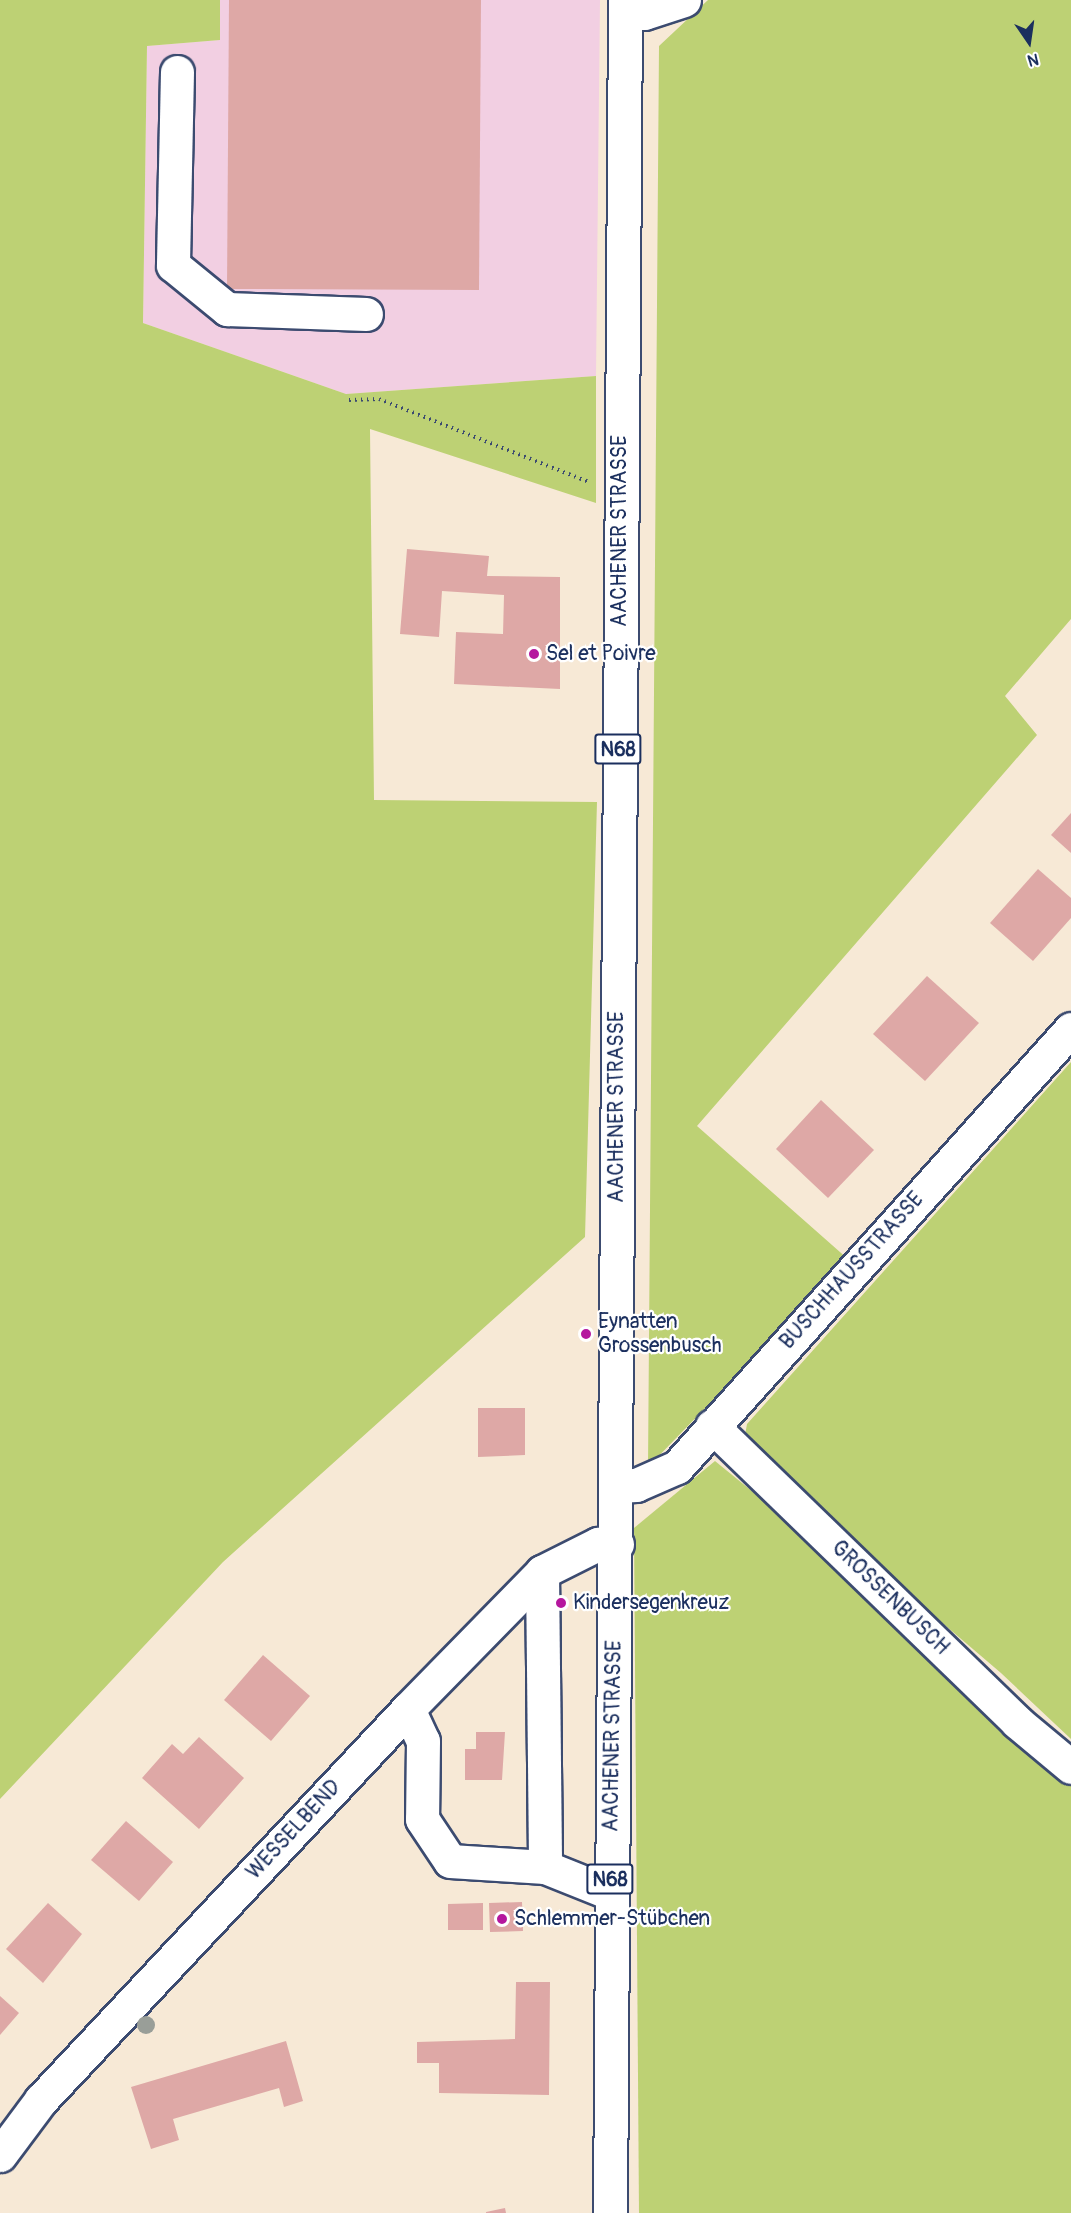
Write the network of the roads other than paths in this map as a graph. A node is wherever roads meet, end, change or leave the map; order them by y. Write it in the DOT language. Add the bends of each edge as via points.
graph roads {
  1 [pos="684,0"];
  2 [pos="625,6"];
  3 [pos="177,72"];
  4 [pos="366,314"];
  5 [pos="1071,1029"];
  6 [pos="712,1426"];
  7 [pos="617,1486"];
  8 [pos="617,1544"];
  9 [pos="542,1572"];
  10 [pos="408,1709"];
  11 [pos="1071,1767"];
  12 [pos="545,1867"];
  13 [pos="610,1893"];
  14 [pos="0,2155"];
  15 [pos="610,2213"];
  1 -- 2 [label="main road" via="644,13"];
  2 -- 7 [label="main road, AACHENER STRASSE / N68"];
  3 -- 4 [label="main road" via="173,265 227,309"];
  5 -- 6 [label="main road, BUSCHHAUSSTRASSE"];
  6 -- 7 [label="main road, BUSCHHAUSSTRASSE" via="677,1467 636,1485"];
  6 -- 11 [label="main road, GROSSENBUSCH" via="1017,1722"];
  7 -- 8 [label="main road, AACHENER STRASSE / N68"];
  8 -- 9 [label="main road, WESSELBEND" via="598,1545"];
  8 -- 13 [label="main road, AACHENER STRASSE / N68"];
  9 -- 10 [label="main road, WESSELBEND"];
  9 -- 12 [label="main road"];
  10 -- 12 [label="main road" via="423,1741 422,1819 450,1861"];
  10 -- 14 [label="main road, WESSELBEND" via="41,2100"];
  12 -- 13 [label="main road"];
  13 -- 15 [label="main road, AACHENER STRASSE / N68"];
}
